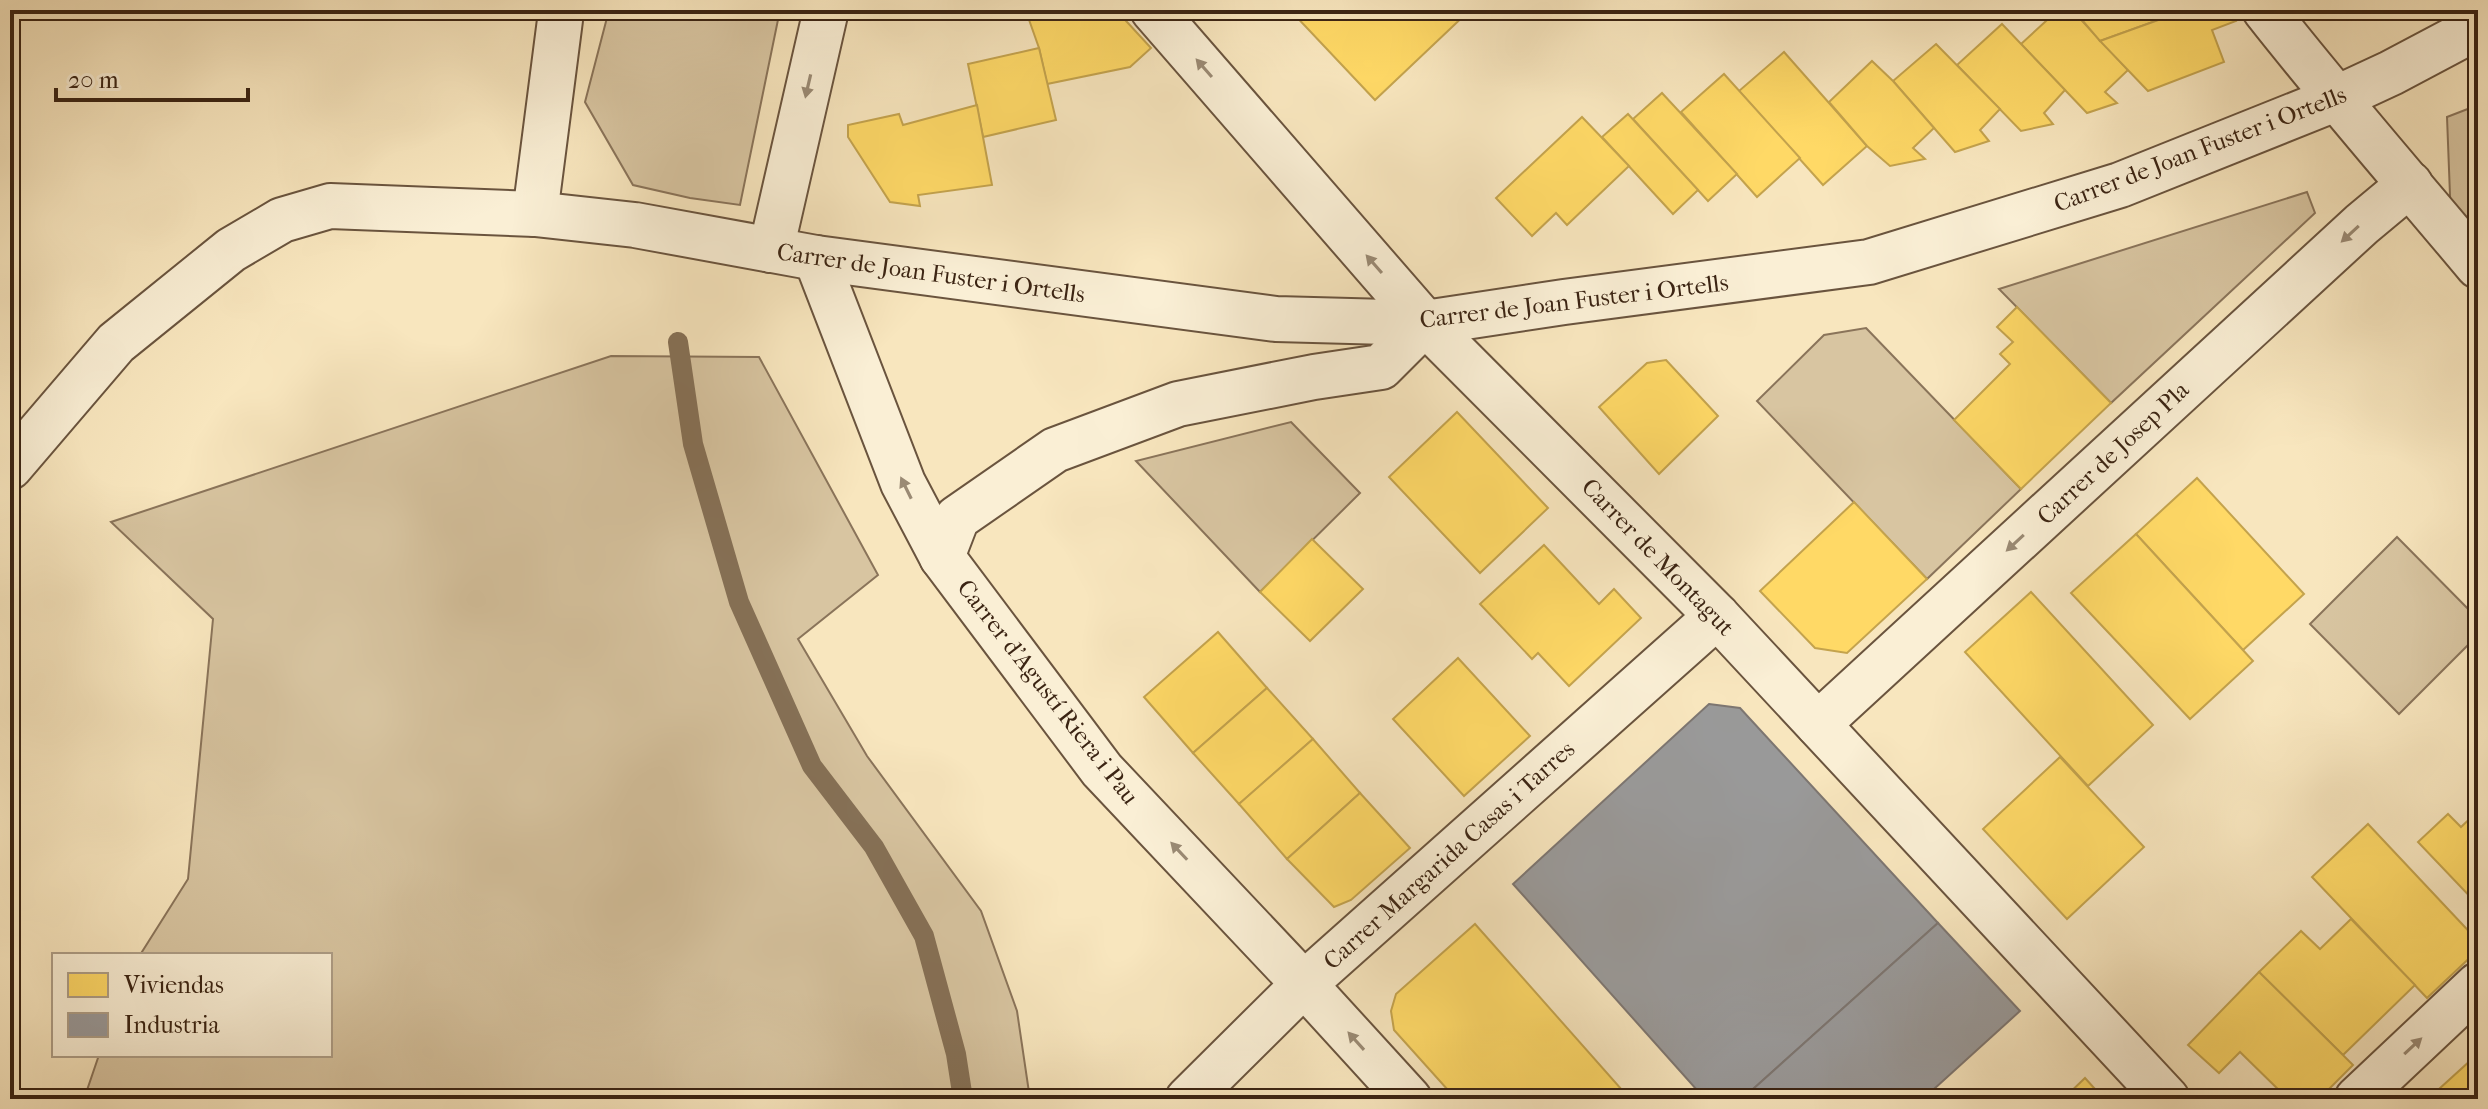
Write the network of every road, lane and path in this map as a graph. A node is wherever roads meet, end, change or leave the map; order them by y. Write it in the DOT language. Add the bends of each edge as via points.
graph roads {
  1 [pos="826,10"];
  2 [pos="1153,10"];
  3 [pos="2265,10"];
  4 [pos="561,13"];
  5 [pos="2478,27"];
  6 [pos="2335,99"];
  7 [pos="2410,184"];
  8 [pos="535,214"];
  9 [pos="771,250"];
  10 [pos="816,258"];
  11 [pos="2478,266"];
  12 [pos="1425,323"];
  13 [pos="10,467"];
  14 [pos="942,557"];
  15 [pos="1717,616"];
  16 [pos="1818,724"];
  17 [pos="1304,984"];
  18 [pos="2478,985"];
  19 [pos="1188,1099"];
  20 [pos="1409,1099"];
  21 [pos="2167,1099"];
  22 [pos="2357,1099"];
  1 -- 9 [label="street, one-way"];
  12 -- 2 [label="street, Carrer de Montagut, one-way"];
  3 -- 6 [label="street"];
  4 -- 8 [label="street"];
  5 -- 6 [label="street, Carrer de Joan Fuster i Ortells"];
  6 -- 7 [label="street"];
  6 -- 12 [label="street, Carrer de Joan Fuster i Ortells" via="2120,185 1869,262"];
  7 -- 11 [label="street"];
  7 -- 16 [label="street, Carrer de Josep Pla, one-way"];
  8 -- 9 [label="street, Carrer de Joan Fuster i Ortells" via="635,225"];
  8 -- 13 [label="street, Carrer de Joan Fuster i Ortells" via="330,206 282,220 231,250 116,343"];
  9 -- 10 [label="street, Carrer de Joan Fuster i Ortells"];
  10 -- 12 [label="street, Carrer de Joan Fuster i Ortells" via="1276,319"];
  14 -- 10 [label="street, Carrer d'Agustí Riera i Pau, one-way" via="903,483"];
  12 -- 14 [label="street" via="1381,367 1178,404 1055,450 957,518"];
  12 -- 15 [label="street, Carrer de Montagut"];
  17 -- 14 [label="street, Carrer d'Agustí Riera i Pau, one-way" via="1102,770"];
  15 -- 16 [label="street, Carrer de Montagut"];
  15 -- 17 [label="street, Carrer Margarida Casas i Tarres"];
  16 -- 21 [label="street, Carrer de Montagut"];
  17 -- 19 [label="street, Carrer Margarida Casas i Tarres"];
  20 -- 17 [label="street, Carrer d'Agustí Riera i Pau, one-way"];
  22 -- 18 [label="street, one-way"];
}
